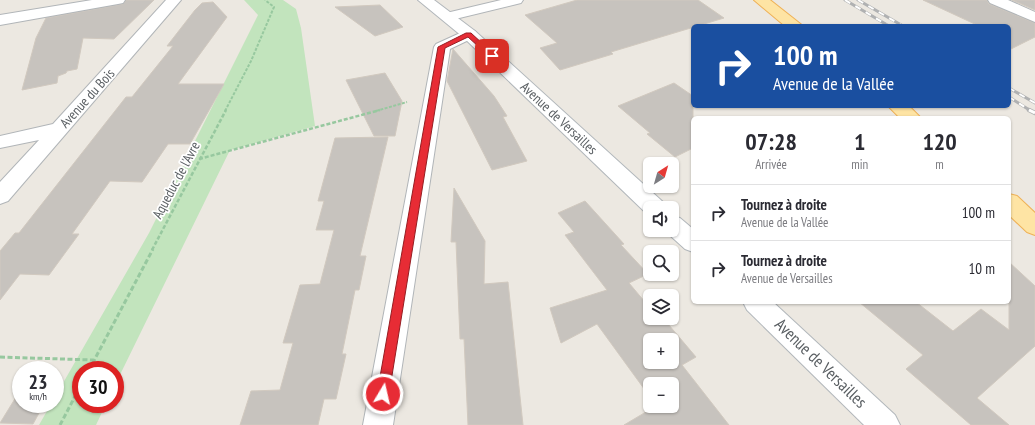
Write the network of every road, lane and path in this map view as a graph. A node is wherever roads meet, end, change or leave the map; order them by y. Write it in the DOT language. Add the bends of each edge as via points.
graph roads {
  1 [pos="118,0"];
  2 [pos="174,0"];
  3 [pos="265,0"];
  4 [pos="425,0"];
  5 [pos="517,0"];
  6 [pos="761,0"];
  7 [pos="995,0"];
  8 [pos="447,17"];
  9 [pos="1035,17"];
  10 [pos="0,20"];
  11 [pos="793,24"];
  12 [pos="469,34"];
  13 [pos="432,94"];
  14 [pos="900,108"];
  15 [pos="910,116"];
  16 [pos="59,128"];
  17 [pos="0,142"];
  18 [pos="199,159"];
  19 [pos="0,196"];
  20 [pos="648,201"];
  21 [pos="1011,204"];
  22 [pos="1035,226"];
  23 [pos="679,230"];
  24 [pos="691,241"];
  25 [pos="758,304"];
  26 [pos="0,357"];
  27 [pos="94,360"];
  28 [pos="72,402"];
  29 [pos="60,425"];
  30 [pos="378,425"];
  31 [pos="885,425"];
  1 -- 10 [label="street"];
  2 -- 16 [label="street, Avenue du Bois"];
  3 -- 18 [label="path, Aqueduc de l'Avre" via="274,7 251,61"];
  4 -- 8 [label="street, Avenue de Versailles"];
  5 -- 8 [label="lane"];
  6 -- 11 [label="main road"];
  7 -- 9 [label="street"];
  8 -- 12 [label="street, Avenue de Versailles"];
  12 -- 13 [label="street" via="442,47"];
  12 -- 20 [label="street, Avenue de Versailles"];
  13 -- 18 [label="path"];
  13 -- 30 [label="street"];
  14 -- 15 [label="main road"];
  16 -- 17 [label="street"];
  16 -- 19 [label="street, Avenue du Bois"];
  18 -- 27 [label="path, Aqueduc de l'Avre"];
  21 -- 22 [label="main road"];
  23 -- 24 [label="street"];
  25 -- 31 [label="street, Avenue de Versailles"];
  26 -- 27 [label="path"];
  28 -- 29 [label="path"];
}
